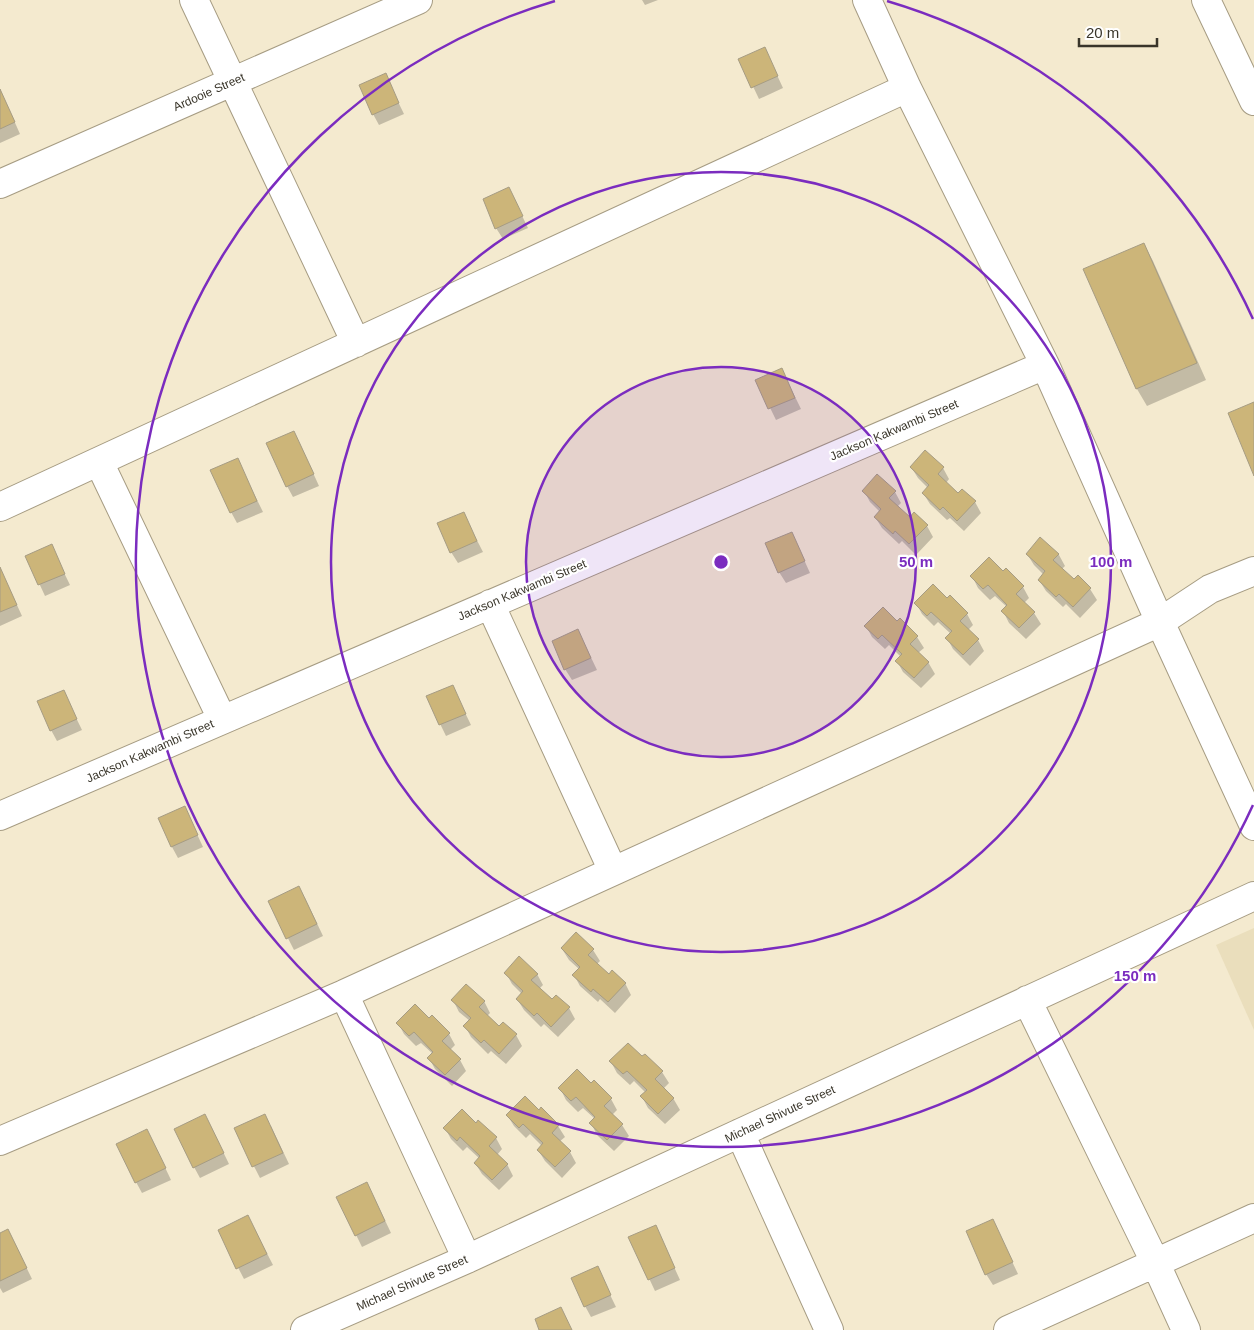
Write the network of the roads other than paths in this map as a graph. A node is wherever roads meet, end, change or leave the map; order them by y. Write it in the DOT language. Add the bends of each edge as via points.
graph roads {
  1 [pos="194,0"];
  2 [pos="418,0"];
  3 [pos="867,0"];
  4 [pos="1206,0"];
  5 [pos="231,82"];
  6 [pos="907,88"];
  7 [pos="1254,101"];
  8 [pos="0,184"];
  9 [pos="356,343"];
  10 [pos="1045,365"];
  11 [pos="99,462"];
  12 [pos="0,507"];
  13 [pos="1254,571"];
  14 [pos="490,604"];
  15 [pos="1160,622"];
  16 [pos="222,720"];
  17 [pos="0,816"];
  18 [pos="1254,826"];
  19 [pos="613,871"];
  20 [pos="1254,896"];
  21 [pos="344,994"];
  22 [pos="1027,1000"];
  23 [pos="740,1133"];
  24 [pos="0,1141"];
  25 [pos="1254,1218"];
  26 [pos="467,1260"];
  27 [pos="1155,1262"];
  28 [pos="305,1330"];
  29 [pos="829,1330"];
  30 [pos="1008,1330"];
  31 [pos="1186,1330"];
  1 -- 5 [label="street"];
  2 -- 5 [label="street, Ardooie Street"];
  3 -- 6 [label="street"];
  4 -- 7 [label="street"];
  5 -- 8 [label="street, Ardooie Street"];
  5 -- 9 [label="street"];
  6 -- 9 [label="street"];
  6 -- 10 [label="street"];
  9 -- 11 [label="street"];
  10 -- 14 [label="street, Jackson Kakwambi Street"];
  10 -- 15 [label="street"];
  11 -- 12 [label="street"];
  11 -- 16 [label="street"];
  13 -- 15 [label="street" via="1210,589"];
  14 -- 16 [label="street, Jackson Kakwambi Street"];
  14 -- 19 [label="street"];
  15 -- 18 [label="street"];
  15 -- 19 [label="street"];
  16 -- 17 [label="street, Jackson Kakwambi Street"];
  19 -- 21 [label="street"];
  20 -- 22 [label="street, Michael Shivute Street"];
  21 -- 24 [label="street"];
  21 -- 26 [label="street"];
  22 -- 23 [label="street, Michael Shivute Street"];
  22 -- 27 [label="street"];
  23 -- 26 [label="street, Michael Shivute Street"];
  23 -- 29 [label="street"];
  25 -- 27 [label="street"];
  26 -- 28 [label="street, Michael Shivute Street"];
  27 -- 30 [label="street"];
  27 -- 31 [label="street"];
}
